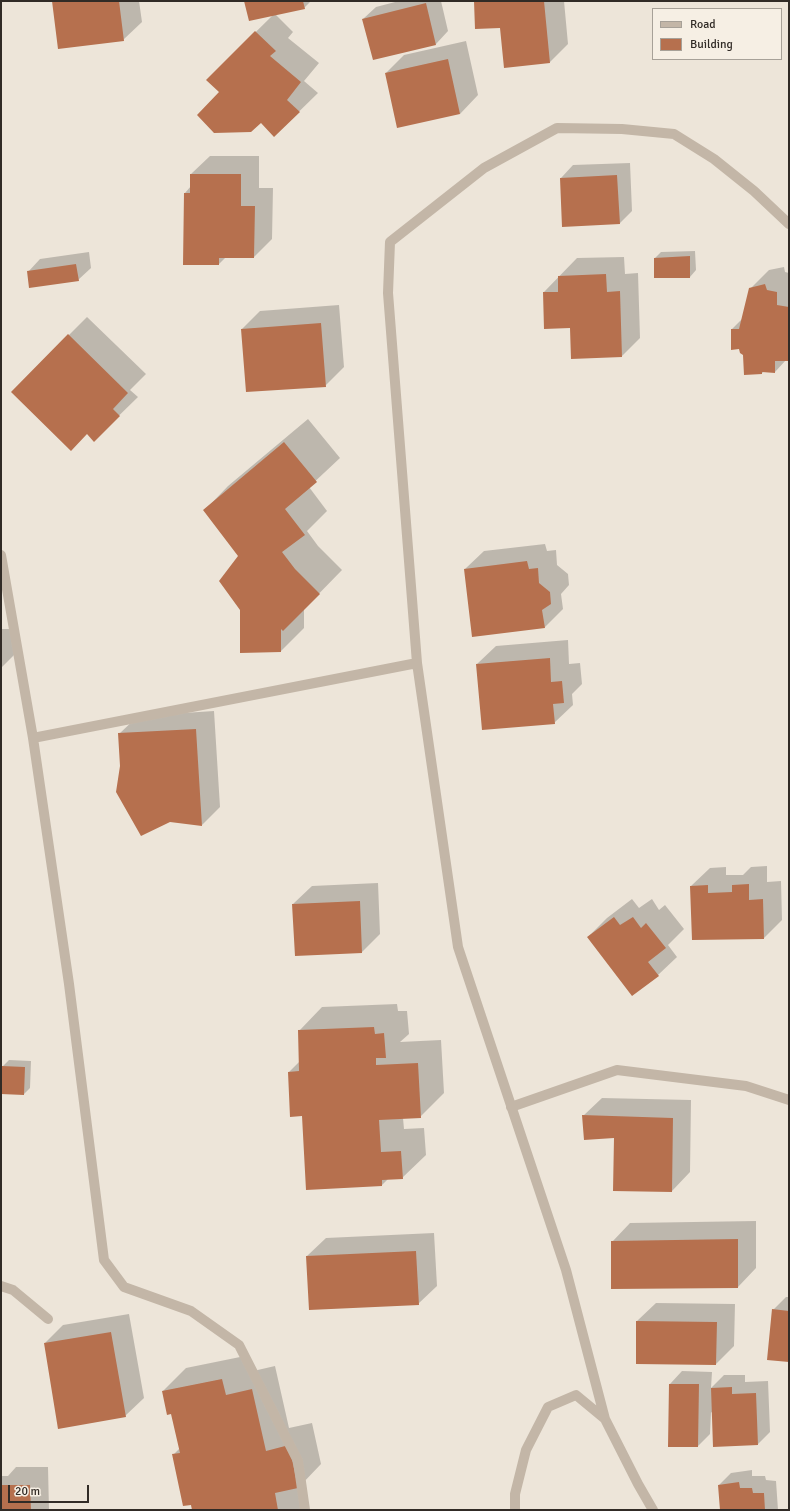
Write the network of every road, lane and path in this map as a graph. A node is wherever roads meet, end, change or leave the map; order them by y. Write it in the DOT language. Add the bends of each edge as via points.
graph roads {
  1 [pos="789,224"];
  2 [pos="1,554"];
  3 [pos="418,663"];
  4 [pos="33,738"];
  5 [pos="789,1100"];
  6 [pos="511,1107"];
  7 [pos="1,1286"];
  8 [pos="48,1319"];
  9 [pos="605,1419"];
  10 [pos="305,1510"];
  11 [pos="515,1510"];
  12 [pos="653,1510"];
  1 -- 3 [label="street" via="754,191 714,159 674,134 622,129 557,128 484,168 390,242 388,293"];
  2 -- 4 [label="street"];
  3 -- 4 [label="street"];
  3 -- 6 [label="street" via="458,947"];
  4 -- 10 [label="street" via="69,984 104,1260 124,1287 191,1311 239,1345 298,1461"];
  5 -- 6 [label="street" via="746,1086 617,1070"];
  6 -- 9 [label="street" via="566,1270"];
  7 -- 8 [label="street" via="13,1290"];
  9 -- 11 [label="street" via="576,1395 548,1407 526,1450 515,1494"];
  9 -- 12 [label="street"];
}
